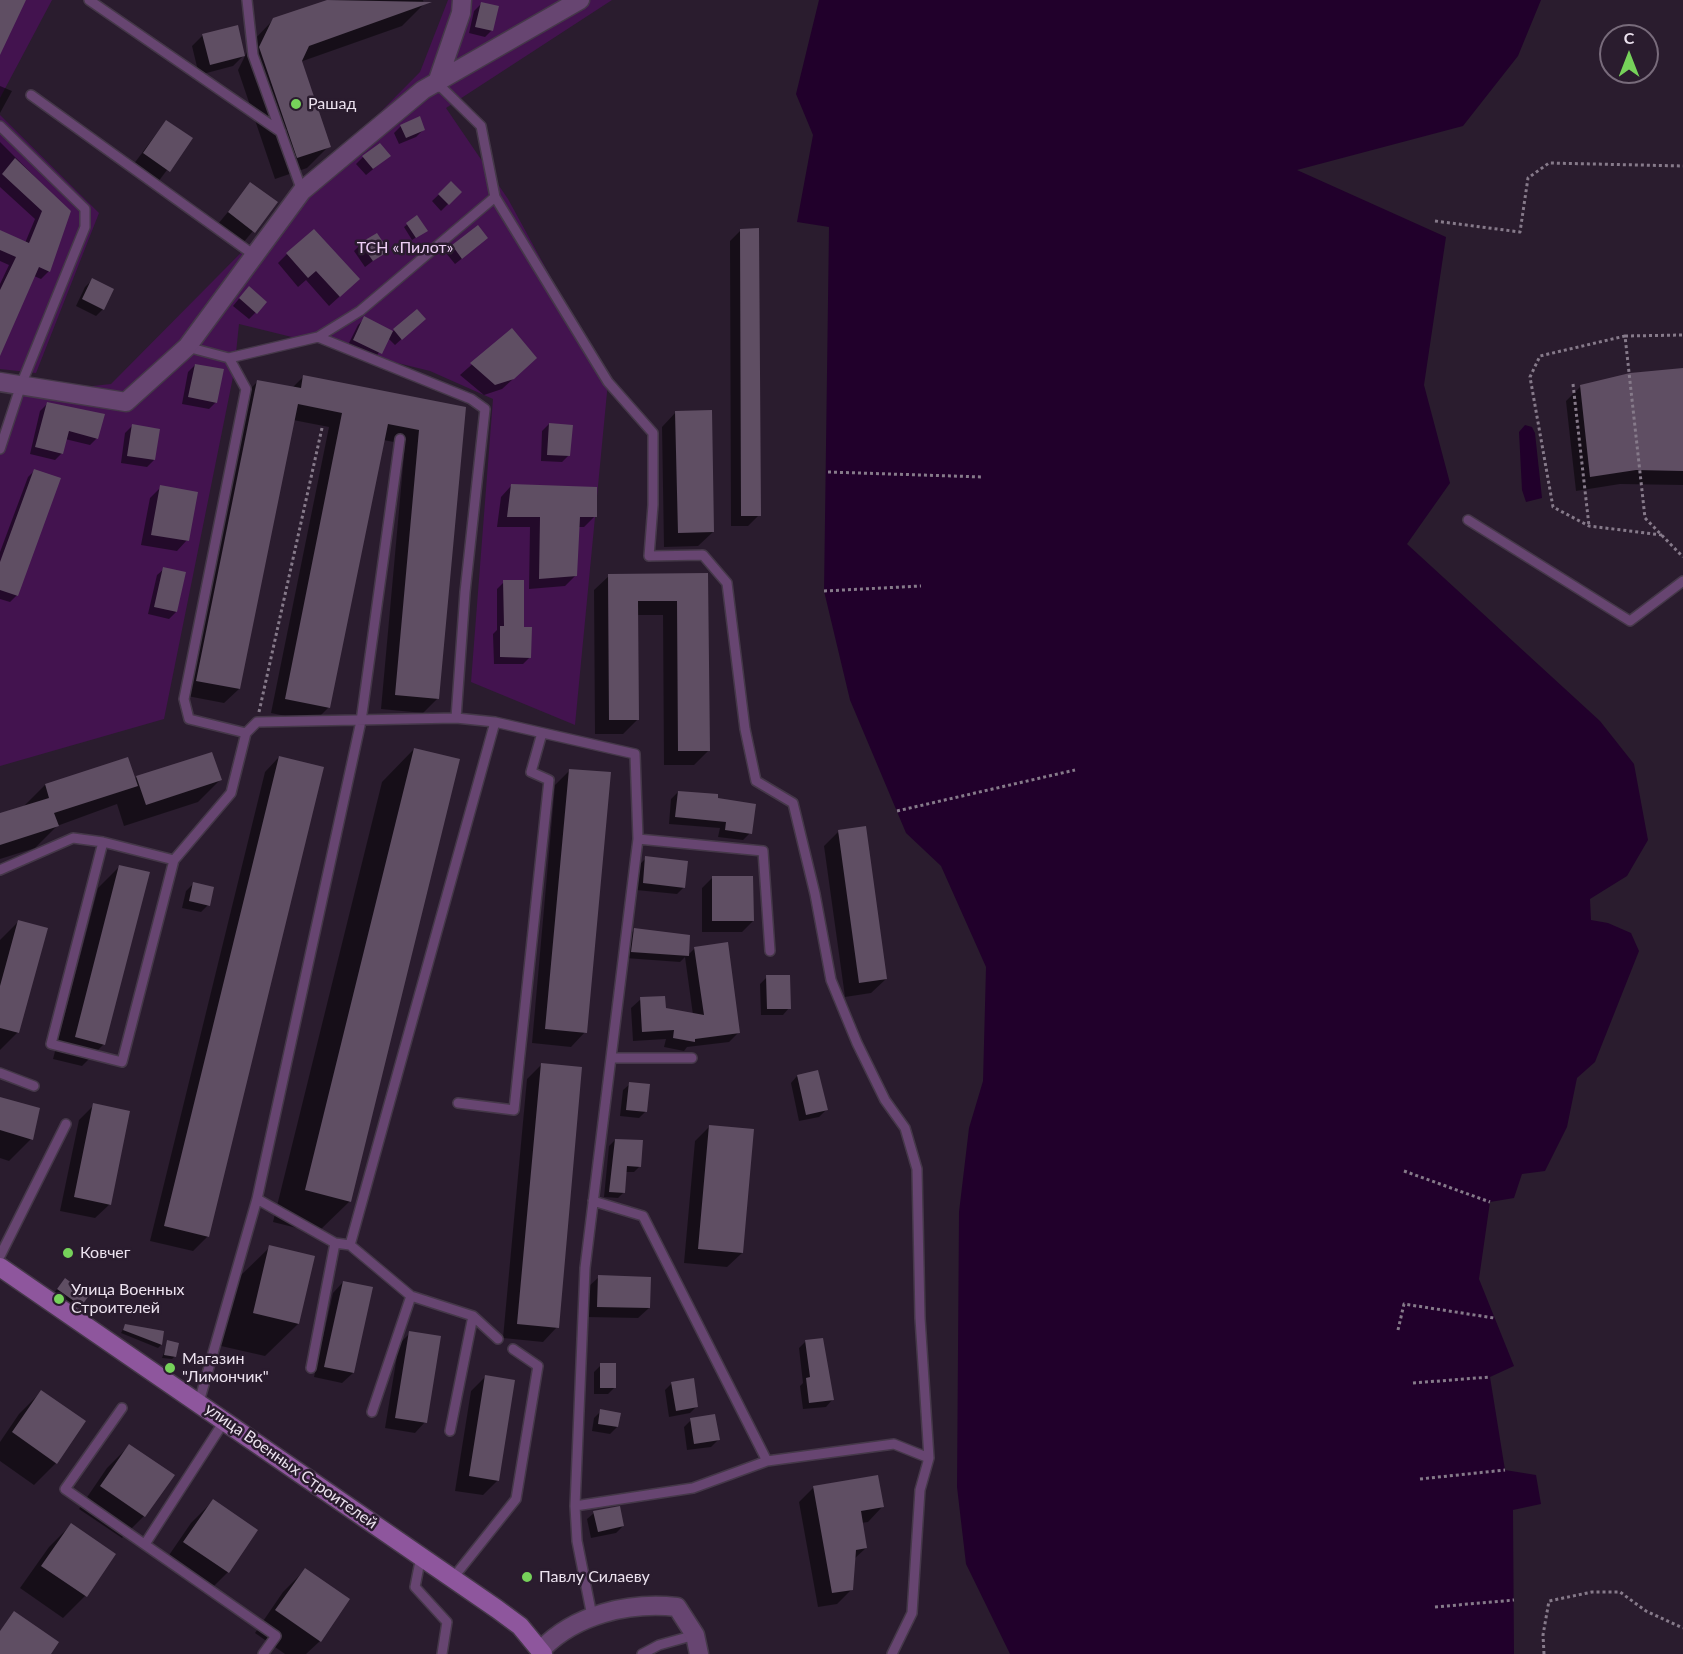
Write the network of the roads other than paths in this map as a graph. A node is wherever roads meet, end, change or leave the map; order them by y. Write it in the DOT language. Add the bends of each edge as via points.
graph roads {
  1 [pos="89,0"];
  2 [pos="247,0"];
  3 [pos="462,0"];
  4 [pos="580,0"];
  5 [pos="437,83"];
  6 [pos="30,95"];
  7 [pos="0,126"];
  8 [pos="281,132"];
  9 [pos="302,191"];
  10 [pos="495,197"];
  11 [pos="255,255"];
  12 [pos="318,337"];
  13 [pos="187,347"];
  14 [pos="230,358"];
  15 [pos="0,382"];
  16 [pos="21,386"];
  17 [pos="400,439"];
  18 [pos="0,449"];
  19 [pos="1468,520"];
  20 [pos="1683,581"];
  21 [pos="456,718"];
  22 [pos="361,721"];
  23 [pos="495,722"];
  24 [pos="246,733"];
  25 [pos="542,733"];
  26 [pos="638,839"];
  27 [pos="103,842"];
  28 [pos="174,860"];
  29 [pos="0,870"];
  30 [pos="770,951"];
  31 [pos="611,1058"];
  32 [pos="692,1058"];
  33 [pos="0,1073"];
  34 [pos="34,1086"];
  35 [pos="458,1103"];
  36 [pos="66,1124"];
  37 [pos="257,1199"];
  38 [pos="593,1201"];
  39 [pos="335,1243"];
  40 [pos="350,1245"];
  41 [pos="0,1256"];
  42 [pos="0,1267"];
  43 [pos="411,1296"];
  44 [pos="472,1316"];
  45 [pos="498,1339"];
  46 [pos="513,1349"];
  47 [pos="311,1368"];
  48 [pos="199,1402"];
  49 [pos="122,1408"];
  50 [pos="372,1412"];
  51 [pos="225,1420"];
  52 [pos="450,1431"];
  53 [pos="928,1458"];
  54 [pos="767,1461"];
  55 [pos="575,1506"];
  56 [pos="144,1544"];
  57 [pos="421,1556"];
  58 [pos="453,1578"];
  59 [pos="591,1616"];
  60 [pos="695,1635"];
  61 [pos="542,1652"];
  62 [pos="263,1654"];
  63 [pos="442,1654"];
  64 [pos="642,1654"];
  65 [pos="699,1654"];
  66 [pos="892,1654"];
  1 -- 8 [label="lane"];
  2 -- 8 [label="lane" via="253,55"];
  3 -- 5 [label="street"];
  4 -- 5 [label="street"];
  5 -- 9 [label="street" via="423,90"];
  5 -- 10 [label="lane" via="481,126"];
  6 -- 11 [label="lane"];
  7 -- 16 [label="lane" via="85,209 87,216"];
  8 -- 9 [label="lane"];
  9 -- 11 [label="street"];
  10 -- 12 [label="lane" via="360,311"];
  10 -- 53 [label="lane" via="608,382 653,433 649,556 703,555 727,583 756,782 793,803 831,980 866,1062 905,1128 917,1169"];
  11 -- 13 [label="street"];
  12 -- 14 [label="lane"];
  12 -- 21 [label="lane" via="471,399 485,409"];
  13 -- 14 [label="lane"];
  13 -- 16 [label="street" via="126,402"];
  14 -- 24 [label="lane" via="246,389 184,699 189,719"];
  15 -- 16 [label="street"];
  16 -- 18 [label="lane"];
  17 -- 22 [label="lane"];
  19 -- 20 [label="lane" via="1630,621"];
  21 -- 22 [label="lane"];
  21 -- 23 [label="lane"];
  22 -- 24 [label="lane" via="257,722"];
  22 -- 37 [label="lane"];
  23 -- 25 [label="lane"];
  23 -- 40 [label="lane"];
  24 -- 28 [label="lane" via="231,793"];
  25 -- 26 [label="lane" via="635,754"];
  25 -- 35 [label="lane" via="531,772 549,780 514,1110"];
  26 -- 30 [label="lane" via="763,850"];
  26 -- 31 [label="lane"];
  27 -- 28 [label="lane"];
  27 -- 28 [label="lane" via="51,1044 102,1057 122,1062"];
  27 -- 29 [label="lane" via="73,838"];
  31 -- 32 [label="lane"];
  31 -- 38 [label="lane"];
  33 -- 34 [label="lane"];
  36 -- 41 [label="lane"];
  37 -- 39 [label="lane"];
  37 -- 48 [label="lane"];
  38 -- 54 [label="lane" via="643,1216"];
  38 -- 55 [label="lane" via="585,1268"];
  39 -- 40 [label="lane"];
  39 -- 47 [label="lane"];
  40 -- 43 [label="lane"];
  42 -- 48 [label="main road, улица Военных Строителей"];
  43 -- 44 [label="lane"];
  43 -- 50 [label="lane"];
  44 -- 45 [label="lane"];
  44 -- 52 [label="lane"];
  46 -- 58 [label="lane" via="538,1366 516,1499"];
  48 -- 51 [label="main road, улица Военных Строителей"];
  49 -- 56 [label="lane" via="65,1489"];
  51 -- 56 [label="lane"];
  51 -- 57 [label="main road, улица Военных Строителей"];
  53 -- 54 [label="lane" via="894,1444"];
  53 -- 66 [label="lane" via="921,1490 912,1613"];
  54 -- 55 [label="lane" via="693,1488"];
  55 -- 59 [label="lane" via="577,1541"];
  56 -- 62 [label="lane" via="276,1636"];
  57 -- 58 [label="main road, улица Военных Строителей"];
  57 -- 63 [label="lane" via="415,1587 447,1622"];
  58 -- 61 [label="main road, улица Военных Строителей" via="520,1626"];
  59 -- 60 [label="street" via="655,1605 677,1608"];
  59 -- 61 [label="street" via="552,1638"];
  60 -- 64 [label="lane"];
  60 -- 65 [label="street"];
}
